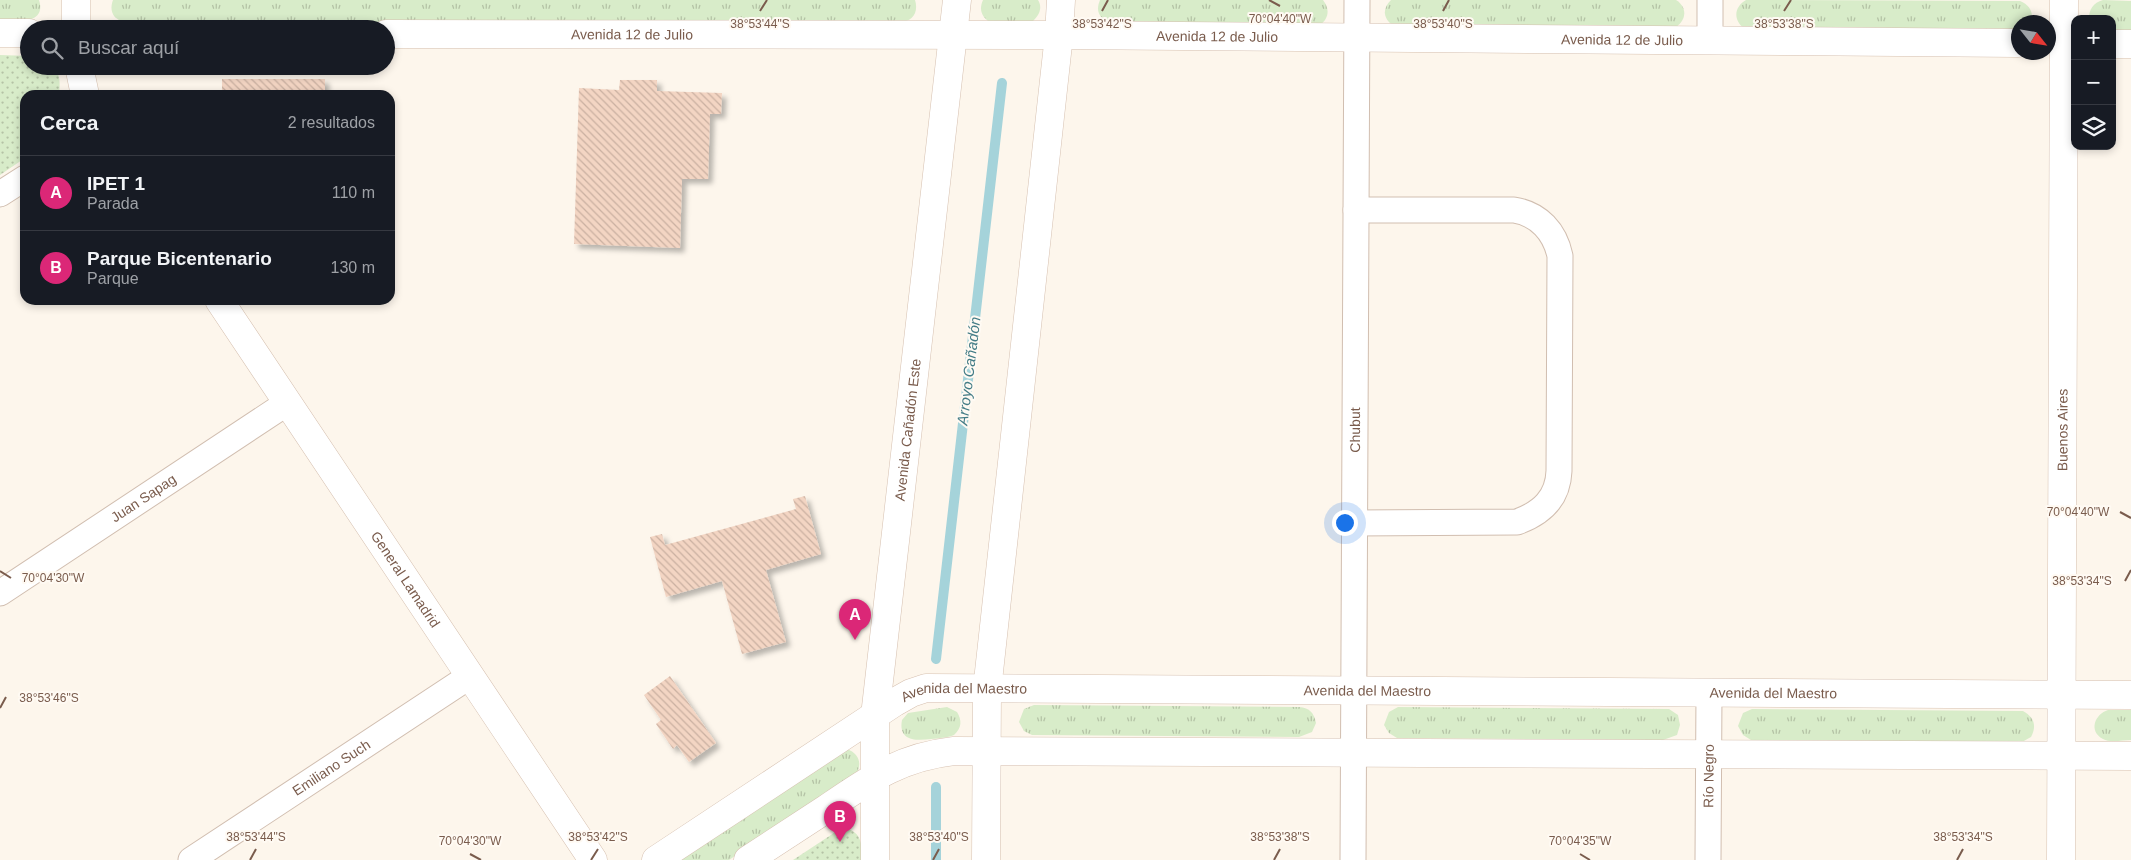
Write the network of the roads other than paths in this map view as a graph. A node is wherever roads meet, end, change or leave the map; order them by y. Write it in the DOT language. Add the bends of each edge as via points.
graph roads {
  1 [pos="76,0"];
  2 [pos="957,0"];
  3 [pos="1061,0"];
  4 [pos="1357,0"];
  5 [pos="1710,0"];
  6 [pos="2064,0"];
  7 [pos="76,20"];
  8 [pos="0,33"];
  9 [pos="20,33"];
  10 [pos="395,34"];
  11 [pos="953,35"];
  12 [pos="1059,35"];
  13 [pos="1357,38"];
  14 [pos="1710,41"];
  15 [pos="2011,43"];
  16 [pos="2062,44"];
  17 [pos="2116,44"];
  18 [pos="2131,44"];
  19 [pos="80,75"];
  20 [pos="84,90"];
  21 [pos="20,181"];
  22 [pos="0,194"];
  23 [pos="1356,210"];
  24 [pos="221,305"];
  25 [pos="287,403"];
  26 [pos="1354,523"];
  27 [pos="0,593"];
  28 [pos="470,676"];
  29 [pos="987,690"];
  30 [pos="1354,691"];
  31 [pos="1709,693"];
  32 [pos="2061,695"];
  33 [pos="2131,695"];
  34 [pos="875,716"];
  35 [pos="986,751"];
  36 [pos="1353,752"];
  37 [pos="1709,754"];
  38 [pos="2061,756"];
  39 [pos="2131,756"];
  40 [pos="875,776"];
  41 [pos="192,860"];
  42 [pos="593,860"];
  43 [pos="656,860"];
  44 [pos="748,860"];
  45 [pos="875,860"];
  46 [pos="986,860"];
  47 [pos="1353,860"];
  48 [pos="1708,860"];
  49 [pos="2060,860"];
  1 -- 7 [label="street"];
  2 -- 11 [label="street, Avenida Cañadón Este"];
  3 -- 12 [label="street"];
  4 -- 13 [label="street, Chubut"];
  5 -- 14 [label="street"];
  6 -- 16 [label="street, Buenos Aires"];
  8 -- 9 [label="street"];
  10 -- 11 [label="street, Avenida 12 de Julio"];
  11 -- 12 [label="street, Avenida 12 de Julio"];
  11 -- 34 [label="street, Avenida Cañadón Este"];
  12 -- 13 [label="street, Avenida 12 de Julio"];
  12 -- 29 [label="street"];
  13 -- 14 [label="street, Avenida 12 de Julio"];
  13 -- 23 [label="street, Chubut"];
  14 -- 15 [label="street, Avenida 12 de Julio"];
  16 -- 32 [label="street, Buenos Aires"];
  17 -- 18 [label="street"];
  19 -- 20 [label="street"];
  21 -- 22 [label="street"];
  23 -- 26 [label="street, Chubut"];
  23 -- 26 [label="street" via="1514,210 1530,214 1545,225 1555,239 1560,256 1559,480 1544,507 1527,518 1508,523"];
  24 -- 25 [label="street, General Lamadrid"];
  25 -- 27 [label="street, Juan Sapag"];
  25 -- 28 [label="street, General Lamadrid"];
  26 -- 30 [label="street, Chubut"];
  28 -- 41 [label="street, Emiliano Such"];
  28 -- 42 [label="street, General Lamadrid"];
  29 -- 30 [label="street, Avenida del Maestro"];
  29 -- 34 [label="street, Avenida del Maestro" via="926,688 911,693"];
  29 -- 35 [label="street"];
  30 -- 31 [label="street, Avenida del Maestro"];
  30 -- 36 [label="street, Chubut"];
  31 -- 32 [label="street, Avenida del Maestro"];
  31 -- 37 [label="street, Río Negro"];
  32 -- 33 [label="street, Avenida del Maestro"];
  32 -- 38 [label="street, Buenos Aires"];
  34 -- 40 [label="street, Avenida Cañadón Este"];
  34 -- 43 [label="street, Avenida del Maestro"];
  35 -- 36 [label="street"];
  35 -- 40 [label="street" via="933,753 906,761"];
  35 -- 46 [label="street"];
  36 -- 37 [label="street"];
  36 -- 47 [label="street, Chubut"];
  37 -- 38 [label="street"];
  37 -- 48 [label="street, Río Negro"];
  38 -- 39 [label="street"];
  38 -- 49 [label="street, Buenos Aires"];
  40 -- 44 [label="street"];
  40 -- 45 [label="street, Avenida Cañadón Este"];
}
